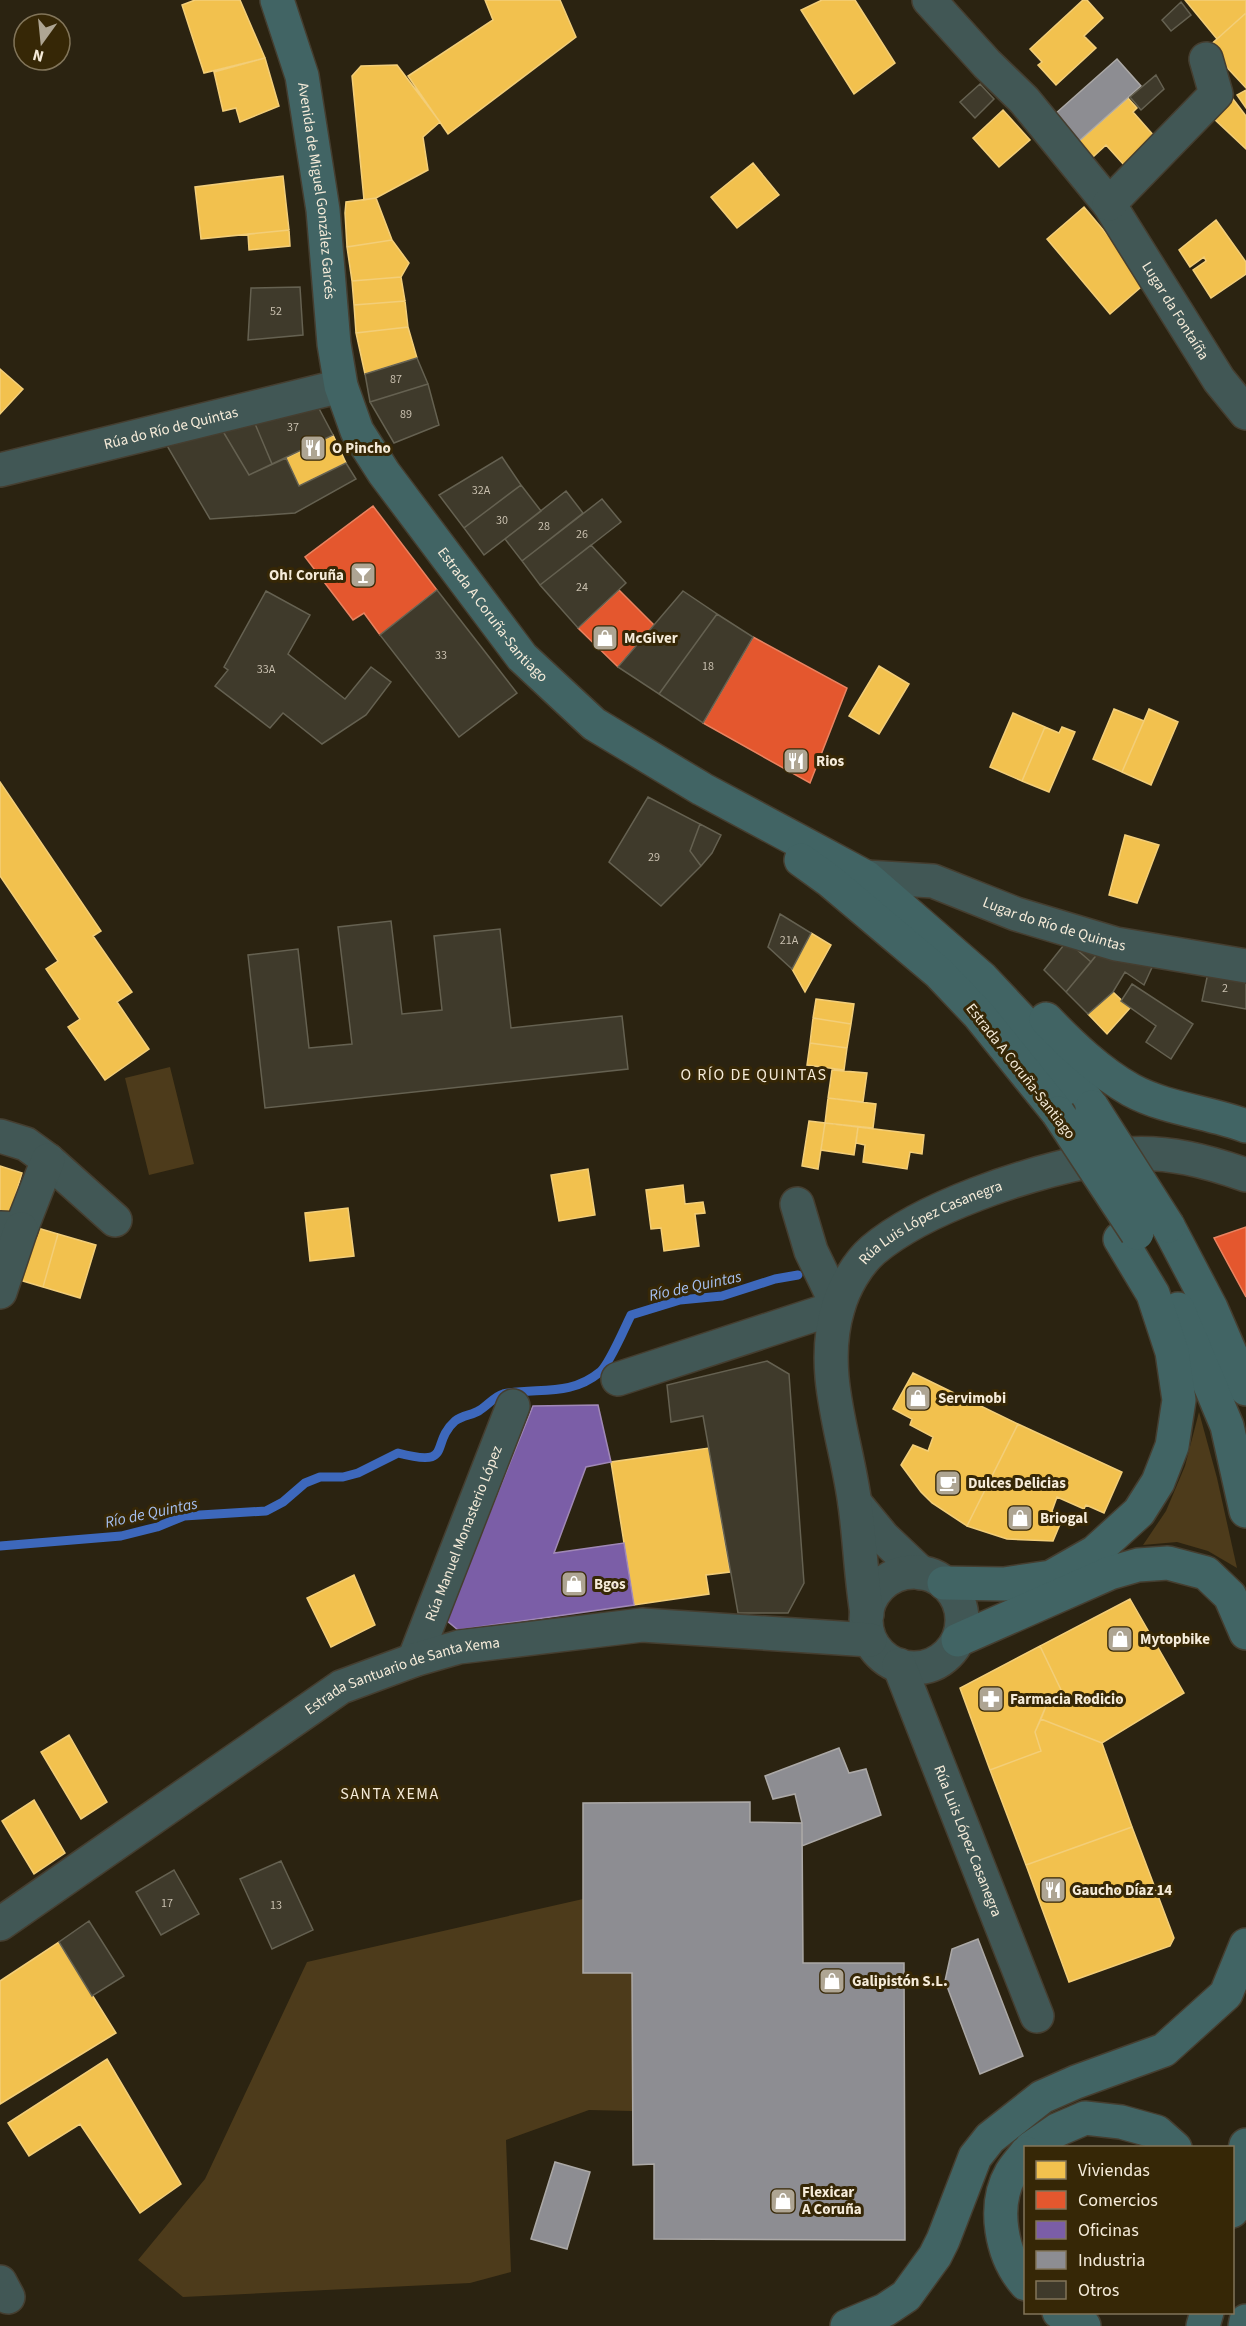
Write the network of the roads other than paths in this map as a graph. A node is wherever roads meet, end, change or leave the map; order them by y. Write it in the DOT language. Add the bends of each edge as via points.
graph roads {
  1 [pos="277,0"];
  2 [pos="929,0"];
  3 [pos="1206,59"];
  4 [pos="1109,204"];
  5 [pos="341,386"];
  6 [pos="1246,413"];
  7 [pos="0,470"];
  8 [pos="702,789"];
  9 [pos="866,876"];
  10 [pos="1246,966"];
  11 [pos="1246,1126"];
  12 [pos="0,1136"];
  13 [pos="48,1160"];
  14 [pos="1246,1175"];
  15 [pos="797,1204"];
  16 [pos="115,1220"];
  17 [pos="11,1229"];
  18 [pos="1128,1236"];
  19 [pos="0,1292"];
  20 [pos="838,1307"];
  21 [pos="618,1379"];
  22 [pos="1246,1389"];
  23 [pos="513,1406"];
  24 [pos="855,1503"];
  25 [pos="1246,1511"];
  26 [pos="933,1578"];
  27 [pos="868,1627"];
  28 [pos="1246,1633"];
  29 [pos="958,1640"];
  30 [pos="414,1660"];
  31 [pos="899,1665"];
  32 [pos="0,1924"];
  33 [pos="1246,1945"];
  34 [pos="1037,2016"];
  35 [pos="1246,2145"];
  36 [pos="1034,2146"];
  37 [pos="1173,2146"];
  38 [pos="1024,2156"];
  39 [pos="1234,2206"];
  40 [pos="1024,2282"];
  41 [pos="1061,2314"];
  42 [pos="1246,2321"];
  43 [pos="847,2326"];
  44 [pos="1084,2326"];
  45 [pos="1245,2326"];
  1 -- 5 [label="highway, Avenida de Miguel González Garcés" via="302,76 323,210"];
  2 -- 4 [label="street, Lugar da Fontaíña" via="1024,100"];
  3 -- 4 [label="street" via="1216,94"];
  4 -- 6 [label="street, Lugar da Fontaíña" via="1219,380"];
  5 -- 7 [label="street, Rúa do Río de Quintas"];
  5 -- 8 [label="highway, Estrada A Coruña-Santiago" via="357,431 384,474 522,657 594,723"];
  8 -- 9 [label="highway, Estrada A Coruña-Santiago"];
  8 -- 18 [label="highway, Estrada A Coruña-Santiago, bridge" via="830,881 939,973 978,1014 1053,1117"];
  9 -- 10 [label="street, Lugar do Río de Quintas" via="933,881 1016,914 1116,944"];
  9 -- 11 [label="highway" via="940,926 1002,976 1066,1041 1132,1090"];
  9 -- 22 [label="highway, Estrada A Coruña-Santiago, bridge" via="982,978 1042,1042 1092,1107 1168,1226 1211,1308"];
  12 -- 13 [label="street" via="26,1144"];
  13 -- 16 [label="street"];
  13 -- 17 [label="street"];
  14 -- 20 [label="street, Rúa Luis López Casanegra" via="1207,1161 1170,1154 1125,1154 1029,1177 948,1206 894,1236 872,1251 858,1268"];
  15 -- 20 [label="street" via="811,1251"];
  17 -- 19 [label="street"];
  18 -- 25 [label="highway, Estrada A Coruña-Santiago" via="1170,1290 1227,1426"];
  18 -- 26 [label="highway" via="1172,1352 1179,1400 1172,1446 1158,1482 1139,1512 1095,1552 1052,1577 1004,1584"];
  20 -- 21 [label="street"];
  20 -- 24 [label="street, Rúa Luis López Casanegra" via="832,1377"];
  23 -- 30 [label="street, Rúa Manuel Monasterio López"];
  24 -- 26 [label="street, Rúa Luis López Casanegra" via="883,1537"];
  24 -- 27 [label="street, Rúa Luis López Casanegra"];
  26 -- 27 [label="street" via="906,1573 880,1587 871,1599"];
  26 -- 29 [label="street, Rúa Luis López Casanegra" via="955,1595 961,1609"];
  27 -- 30 [label="street, Estrada Santuario de Santa Xema" via="642,1624 459,1647"];
  27 -- 31 [label="street" via="878,1651"];
  28 -- 29 [label="highway" via="1230,1596 1206,1572 1168,1563 1138,1565 1110,1573"];
  29 -- 31 [label="street" via="939,1661 920,1667"];
  30 -- 32 [label="street, Estrada Santuario de Santa Xema" via="341,1687"];
  31 -- 34 [label="street, Rúa Luis López Casanegra"];
  33 -- 43 [label="highway" via="1226,1994 1164,2050 1042,2097 990,2138 975,2157 944,2240 906,2296"];
  35 -- 39 [label="highway"];
  36 -- 37 [label="highway" via="1084,2118 1121,2122 1157,2132"];
  38 -- 40 [label="highway" via="1010,2174 1000,2209 1004,2242"];
  41 -- 44 [label="highway"];
  42 -- 45 [label="highway"];
}
